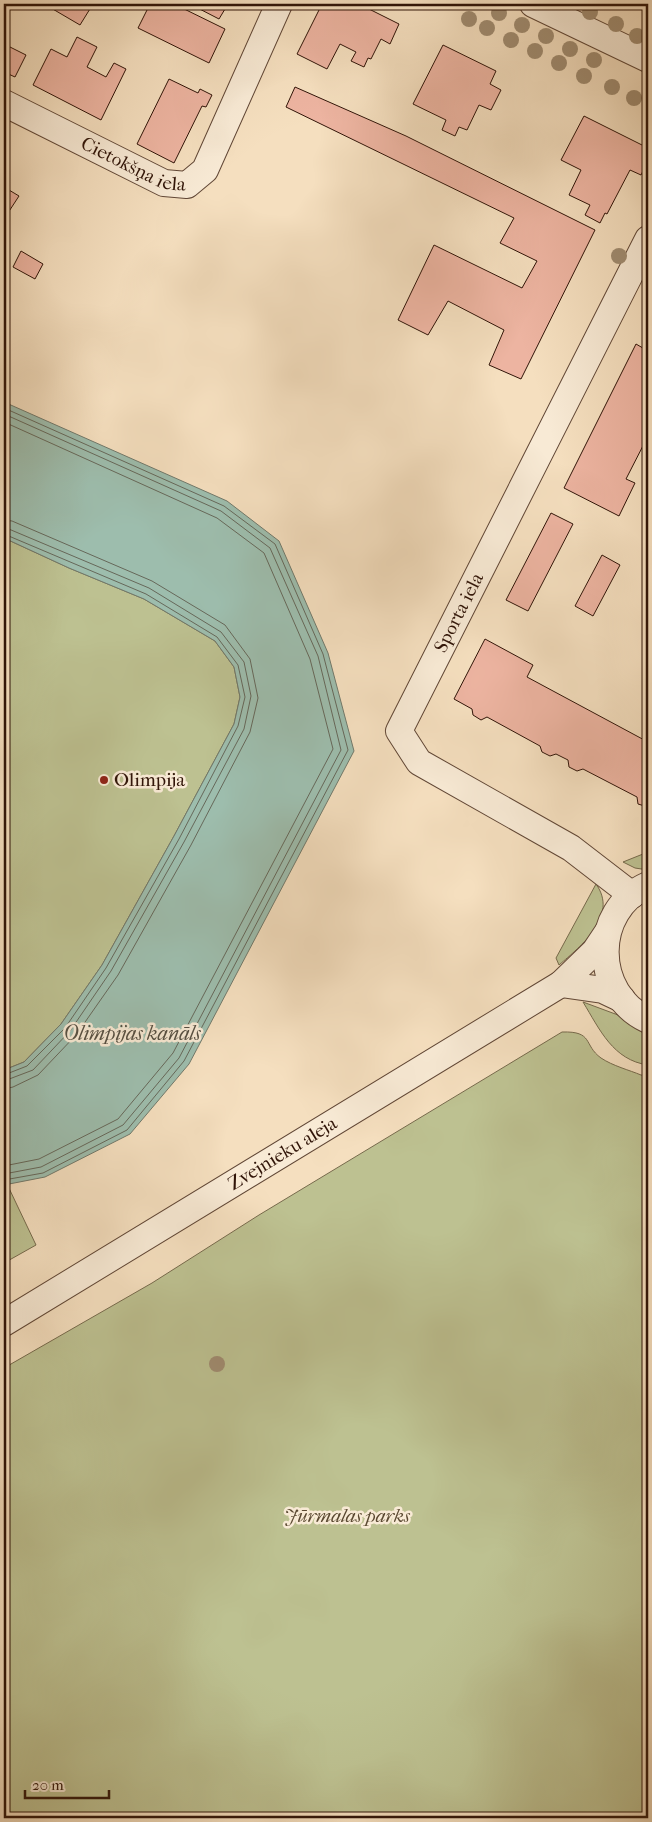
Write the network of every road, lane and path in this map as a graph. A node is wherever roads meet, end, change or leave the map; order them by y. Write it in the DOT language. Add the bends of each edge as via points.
graph roads {
  1 [pos="279,4"];
  2 [pos="533,4"];
  3 [pos="648,59"];
  4 [pos="4,103"];
  5 [pos="648,239"];
  6 [pos="640,890"];
  7 [pos="607,933"];
  8 [pos="561,984"];
  9 [pos="622,999"];
  10 [pos="648,1020"];
  11 [pos="4,1323"];
  1 -- 4 [label="street, Cietokšņa iela" via="205,170 187,185 164,183"];
  2 -- 3 [label="street"];
  5 -- 6 [label="street, Sporta iela" via="399,731 419,762"];
  6 -- 7 [label="street, Zvejnieku aleja" via="621,906"];
  7 -- 8 [label="street, Zvejnieku aleja" via="595,951"];
  7 -- 9 [label="street" via="608,975"];
  8 -- 9 [label="street" via="603,990"];
  8 -- 11 [label="street, Zvejnieku aleja"];
  9 -- 10 [label="street"];
}
